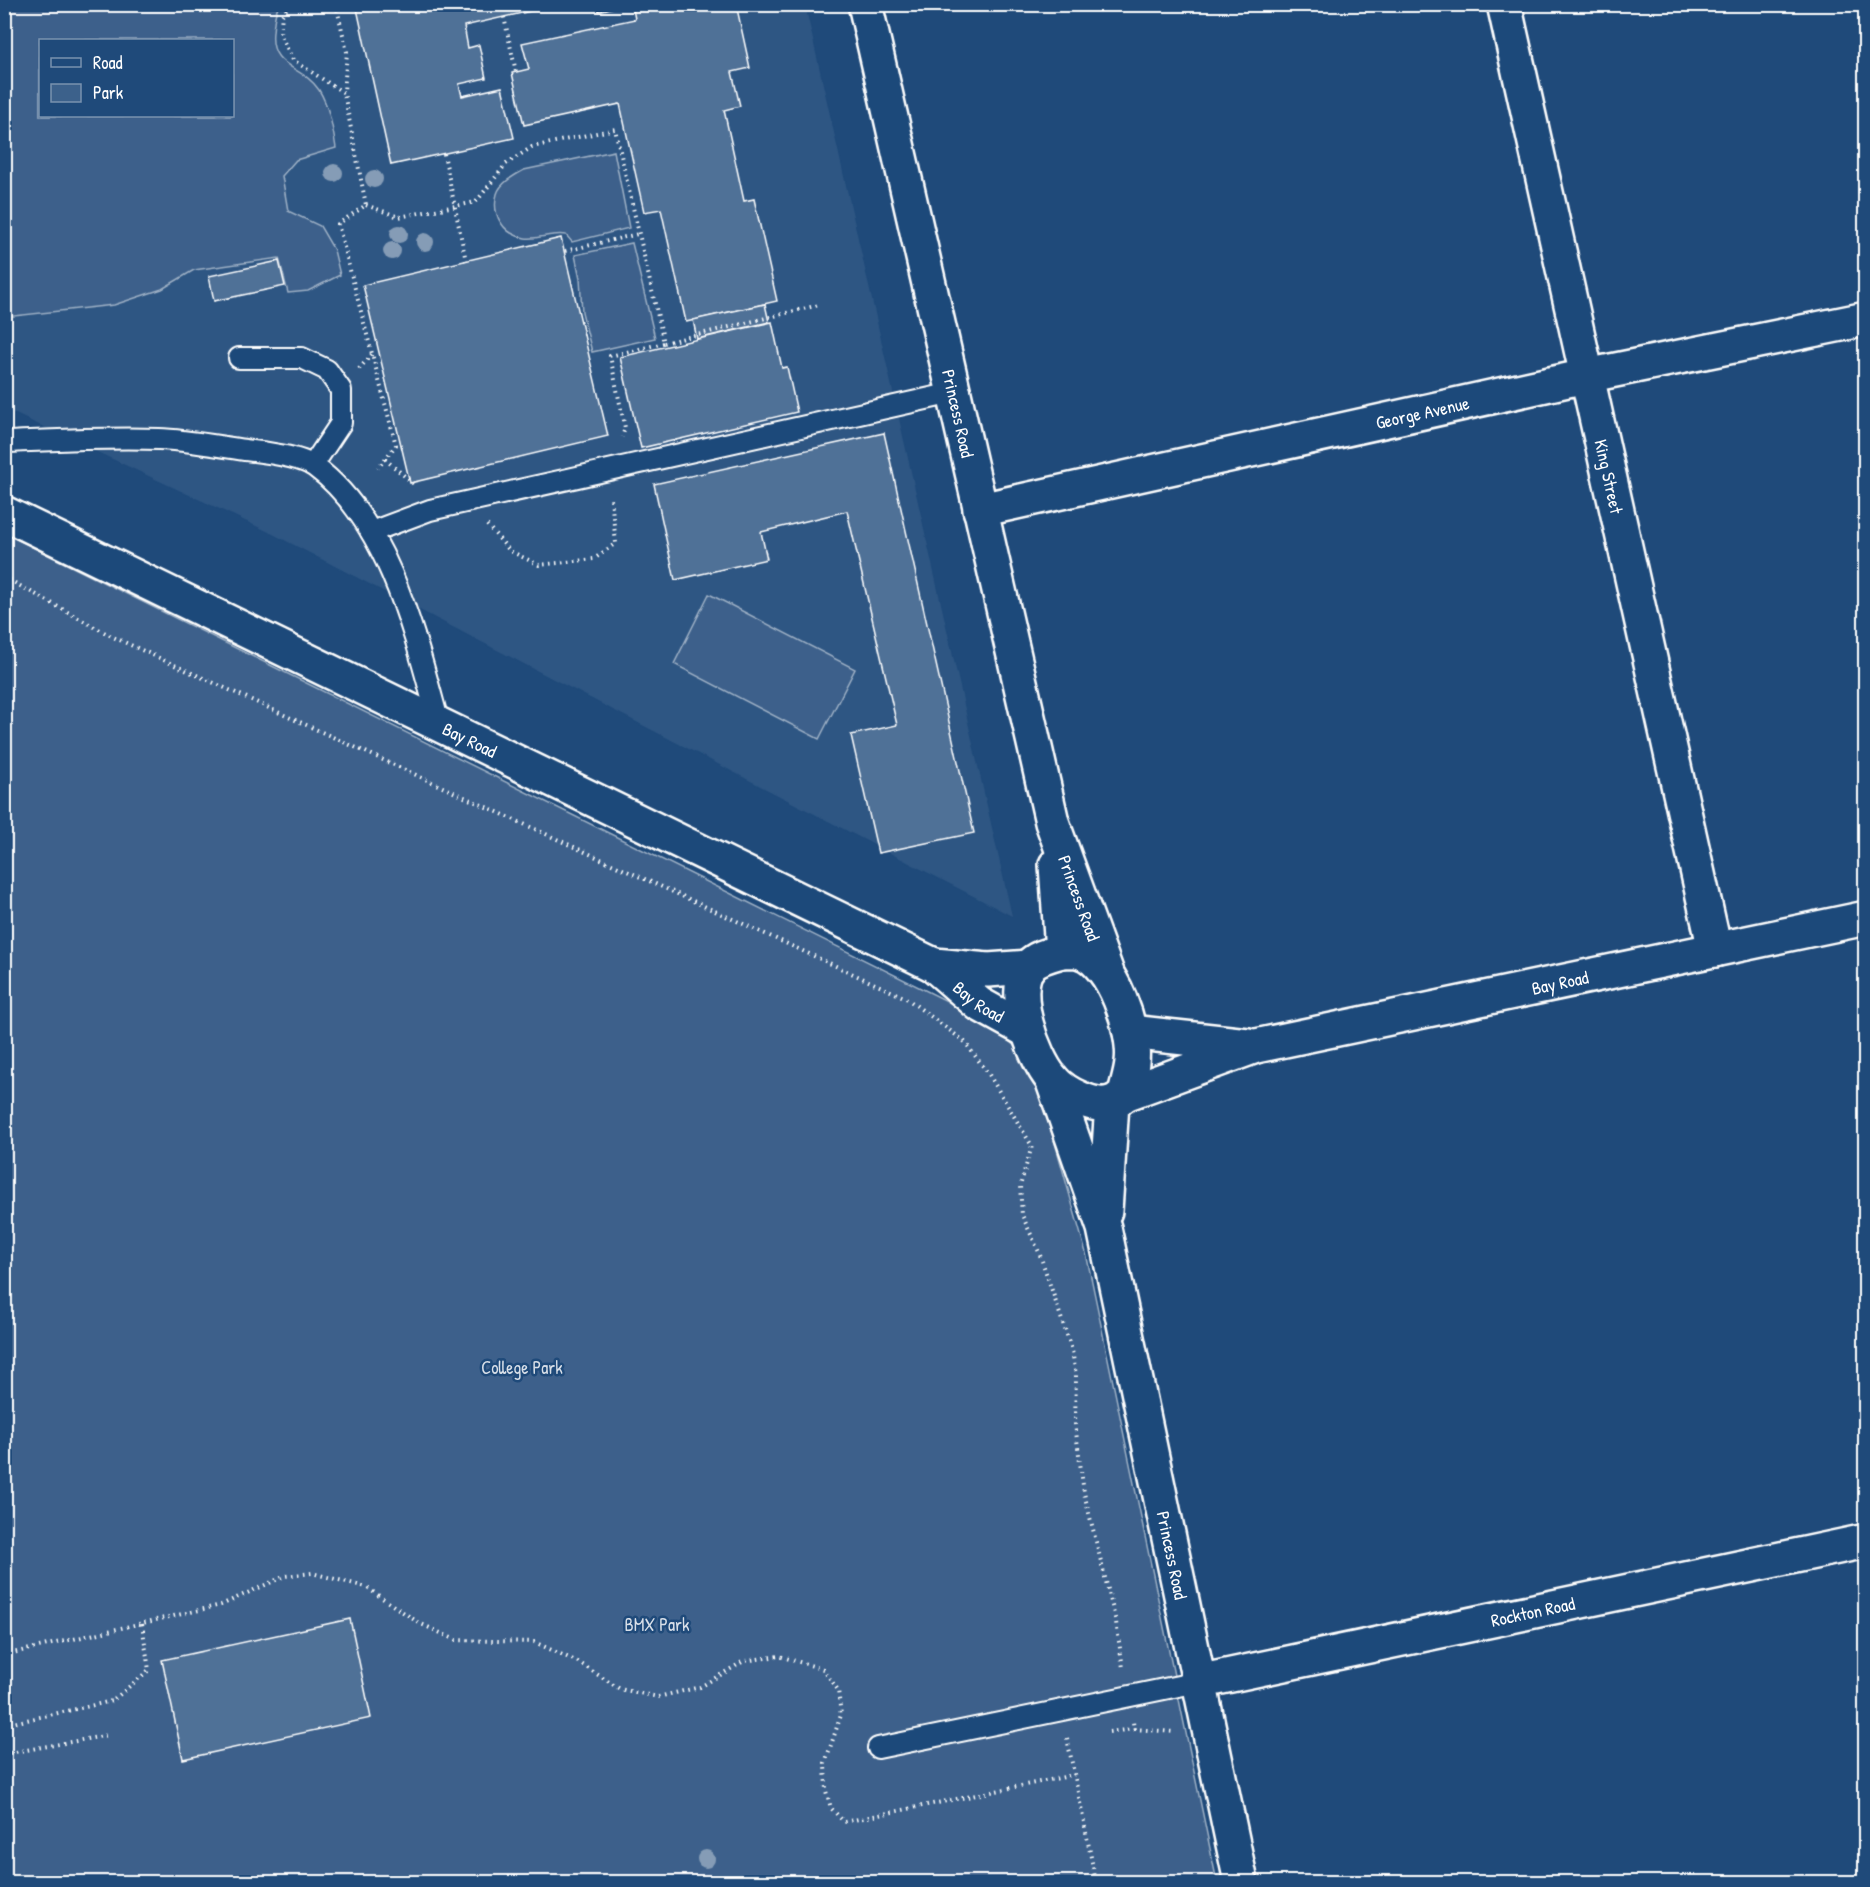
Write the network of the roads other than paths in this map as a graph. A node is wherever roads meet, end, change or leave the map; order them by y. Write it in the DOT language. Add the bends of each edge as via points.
graph roads {
  1 [pos="865,4"];
  2 [pos="1504,4"];
  3 [pos="1866,319"];
  4 [pos="239,358"];
  5 [pos="1586,376"];
  6 [pos="953,393"];
  7 [pos="4,442"];
  8 [pos="314,465"];
  9 [pos="980,510"];
  10 [pos="4,513"];
  11 [pos="371,532"];
  12 [pos="439,724"];
  13 [pos="1052,822"];
  14 [pos="1866,918"];
  15 [pos="1715,950"];
  16 [pos="1062,951"];
  17 [pos="934,965"];
  18 [pos="1029,967"];
  19 [pos="1107,973"];
  20 [pos="1028,1031"];
  21 [pos="1130,1032"];
  22 [pos="1256,1046"];
  23 [pos="1052,1079"];
  24 [pos="1118,1099"];
  25 [pos="1104,1228"];
  26 [pos="1866,1541"];
  27 [pos="1198,1682"];
  28 [pos="878,1748"];
  29 [pos="1240,1882"];
  1 -- 6 [label="street, Princess Road"];
  2 -- 5 [label="street, King Street"];
  3 -- 5 [label="street, George Avenue"];
  4 -- 8 [label="lane" via="302,358 327,370 341,390 341,423"];
  5 -- 9 [label="street, George Avenue"];
  5 -- 15 [label="street, King Street"];
  6 -- 9 [label="street, Princess Road"];
  6 -- 11 [label="lane" via="430,510"];
  7 -- 8 [label="lane" via="160,439 272,453"];
  8 -- 11 [label="lane" via="348,499"];
  9 -- 13 [label="street, Princess Road"];
  10 -- 12 [label="street, Bay Road"];
  11 -- 12 [label="lane" via="396,587"];
  12 -- 17 [label="street, Bay Road"];
  13 -- 16 [label="street, Princess Road"];
  13 -- 19 [label="street, Princess Road"];
  14 -- 15 [label="street, Bay Road"];
  15 -- 22 [label="street, Bay Road"];
  16 -- 18 [label="street" via="1043,956"];
  16 -- 19 [label="street" via="1082,952"];
  17 -- 18 [label="street, Bay Road" via="988,970"];
  17 -- 20 [label="street, Bay Road" via="979,1004"];
  18 -- 20 [label="street" via="1020,994"];
  19 -- 21 [label="street"];
  20 -- 23 [label="street"];
  21 -- 22 [label="street, Bay Road"];
  21 -- 24 [label="street" via="1132,1061"];
  22 -- 24 [label="street, Bay Road"];
  23 -- 24 [label="street" via="1084,1102"];
  23 -- 25 [label="street, Princess Road"];
  24 -- 25 [label="street, Princess Road"];
  25 -- 27 [label="street, Princess Road"];
  26 -- 27 [label="street, Rockton Road"];
  27 -- 28 [label="lane"];
  27 -- 29 [label="street, Princess Road"];
}
